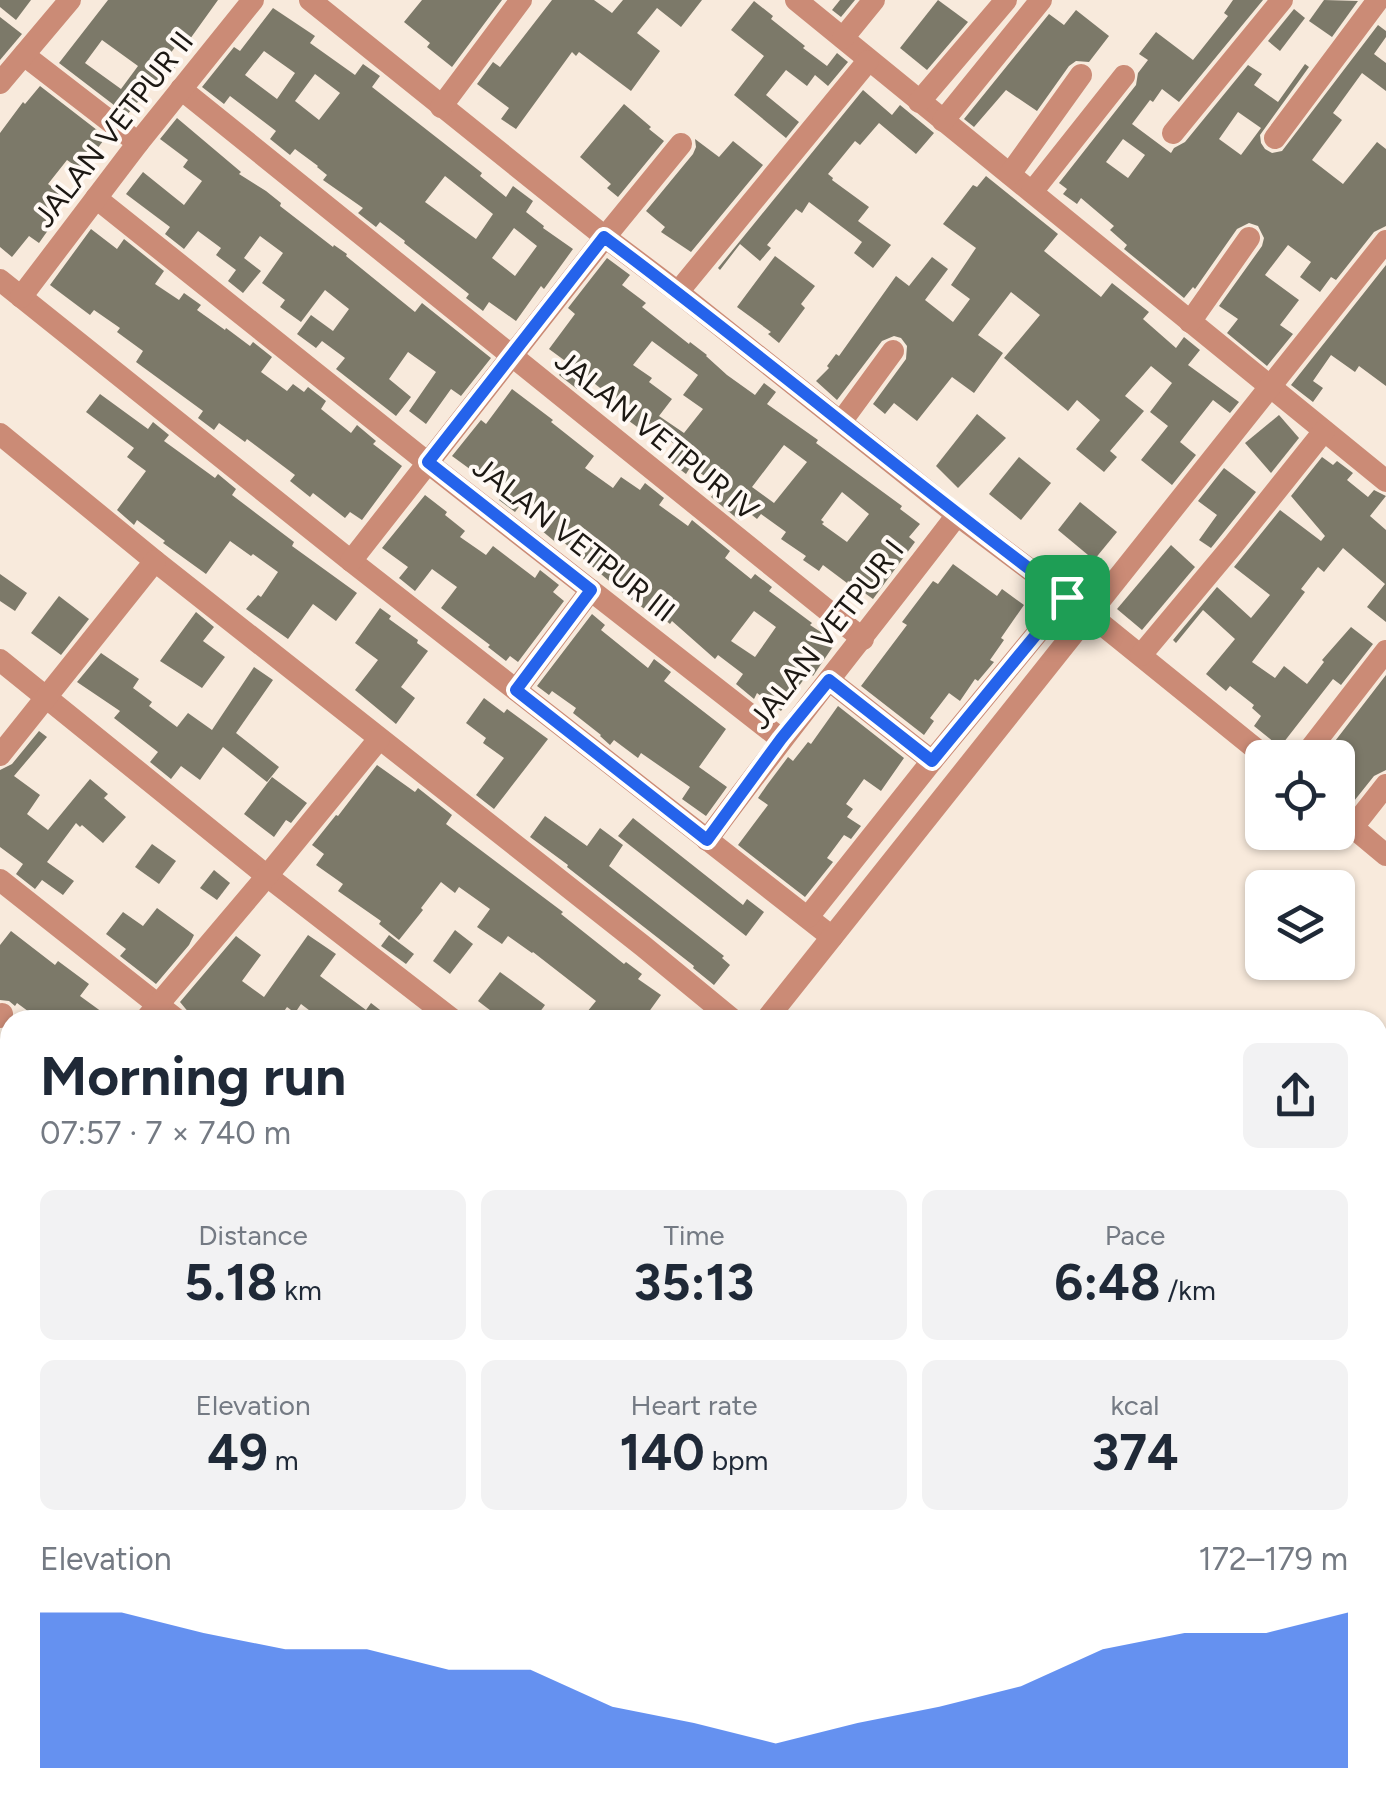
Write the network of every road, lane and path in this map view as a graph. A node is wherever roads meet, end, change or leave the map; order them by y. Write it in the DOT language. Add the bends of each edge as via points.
graph roads {
  1 [pos="70,0"];
  2 [pos="252,0"];
  3 [pos="310,0"];
  4 [pos="521,0"];
  5 [pos="796,0"];
  6 [pos="874,0"];
  7 [pos="1006,0"];
  8 [pos="1041,0"];
  9 [pos="1282,0"];
  10 [pos="1378,0"];
  11 [pos="1386,7"];
  12 [pos="843,38"];
  13 [pos="24,54"];
  14 [pos="868,62"];
  15 [pos="1081,75"];
  16 [pos="1124,76"];
  17 [pos="0,83"];
  18 [pos="180,89"];
  19 [pos="920,102"];
  20 [pos="441,107"];
  21 [pos="943,121"];
  22 [pos="1173,133"];
  23 [pos="1275,138"];
  24 [pos="138,144"];
  25 [pos="681,144"];
  26 [pos="1010,174"];
  27 [pos="1032,192"];
  28 [pos="96,198"];
  29 [pos="604,237"];
  30 [pos="1249,238"];
  31 [pos="1386,241"];
  32 [pos="0,280"];
  33 [pos="678,292"];
  34 [pos="21,296"];
  35 [pos="1190,322"];
  36 [pos="893,351"];
  37 [pos="512,356"];
  38 [pos="1270,387"];
  39 [pos="841,422"];
  40 [pos="1324,431"];
  41 [pos="0,434"];
  42 [pos="428,462"];
  43 [pos="1386,481"];
  44 [pos="957,515"];
  45 [pos="352,561"];
  46 [pos="155,562"];
  47 [pos="591,590"];
  48 [pos="1067,597"];
  49 [pos="1089,614"];
  50 [pos="863,638"];
  51 [pos="1386,652"];
  52 [pos="1140,655"];
  53 [pos="0,660"];
  54 [pos="829,680"];
  55 [pos="516,690"];
  56 [pos="48,698"];
  57 [pos="379,739"];
  58 [pos="781,739"];
  59 [pos="1245,740"];
  60 [pos="1316,740"];
  61 [pos="0,755"];
  62 [pos="932,761"];
  63 [pos="1386,785"];
  64 [pos="1355,812"];
  65 [pos="1355,829"];
  66 [pos="707,840"];
  67 [pos="1386,855"];
  68 [pos="267,876"];
  69 [pos="0,880"];
  70 [pos="808,917"];
  71 [pos="832,937"];
  72 [pos="149,1010"];
  73 [pos="153,1010"];
  74 [pos="440,1010"];
  75 [pos="720,1010"];
  76 [pos="774,1010"];
  1 -- 13 [label="street"];
  2 -- 18 [label="street, JALAN VETPUR II"];
  3 -- 20 [label="street"];
  4 -- 20 [label="street"];
  5 -- 12 [label="street"];
  6 -- 12 [label="street"];
  7 -- 19 [label="street"];
  8 -- 21 [label="street"];
  9 -- 22 [label="street"];
  10 -- 11 [label="street"];
  10 -- 23 [label="street"];
  12 -- 14 [label="street"];
  13 -- 17 [label="street"];
  13 -- 24 [label="street"];
  14 -- 19 [label="street"];
  14 -- 33 [label="street"];
  15 -- 26 [label="street"];
  16 -- 27 [label="street"];
  18 -- 24 [label="street, JALAN VETPUR II"];
  18 -- 37 [label="street, JALAN VETPUR IV"];
  19 -- 21 [label="street"];
  20 -- 29 [label="street"];
  21 -- 26 [label="street"];
  24 -- 28 [label="street, JALAN VETPUR II"];
  25 -- 29 [label="street"];
  26 -- 27 [label="street"];
  27 -- 35 [label="street"];
  28 -- 34 [label="street, JALAN VETPUR II"];
  28 -- 42 [label="street, JALAN VETPUR III"];
  29 -- 33 [label="street"];
  29 -- 37 [label="street"];
  30 -- 35 [label="street"];
  31 -- 38 [label="street"];
  32 -- 34 [label="street"];
  33 -- 39 [label="street"];
  34 -- 45 [label="street"];
  35 -- 38 [label="street"];
  36 -- 39 [label="street"];
  37 -- 42 [label="street"];
  37 -- 50 [label="street, JALAN VETPUR IV"];
  38 -- 40 [label="street"];
  38 -- 49 [label="street"];
  39 -- 44 [label="street"];
  40 -- 43 [label="street"];
  40 -- 52 [label="street"];
  41 -- 46 [label="street"];
  42 -- 45 [label="street"];
  42 -- 47 [label="street, JALAN VETPUR III"];
  44 -- 48 [label="street"];
  44 -- 50 [label="street, JALAN VETPUR I"];
  45 -- 55 [label="street"];
  46 -- 56 [label="street"];
  46 -- 57 [label="street"];
  47 -- 55 [label="street"];
  47 -- 58 [label="street, JALAN VETPUR III"];
  48 -- 49 [label="street"];
  48 -- 62 [label="street"];
  49 -- 52 [label="street"];
  49 -- 71 [label="street"];
  50 -- 54 [label="street, JALAN VETPUR I"];
  51 -- 60 [label="street"];
  52 -- 59 [label="street"];
  53 -- 56 [label="street"];
  54 -- 58 [label="street, JALAN VETPUR I"];
  54 -- 62 [label="street"];
  55 -- 66 [label="street"];
  56 -- 61 [label="street"];
  56 -- 68 [label="street"];
  57 -- 68 [label="street"];
  57 -- 75 [label="street"];
  58 -- 66 [label="street, JALAN VETPUR I"];
  62 -- 70 [label="street"];
  63 -- 64 [label="street"];
  65 -- 67 [label="street"];
  66 -- 70 [label="street"];
  68 -- 73 [label="street"];
  68 -- 74 [label="street"];
  69 -- 72 [label="street"];
  70 -- 71 [label="street"];
  71 -- 76 [label="street"];
}
